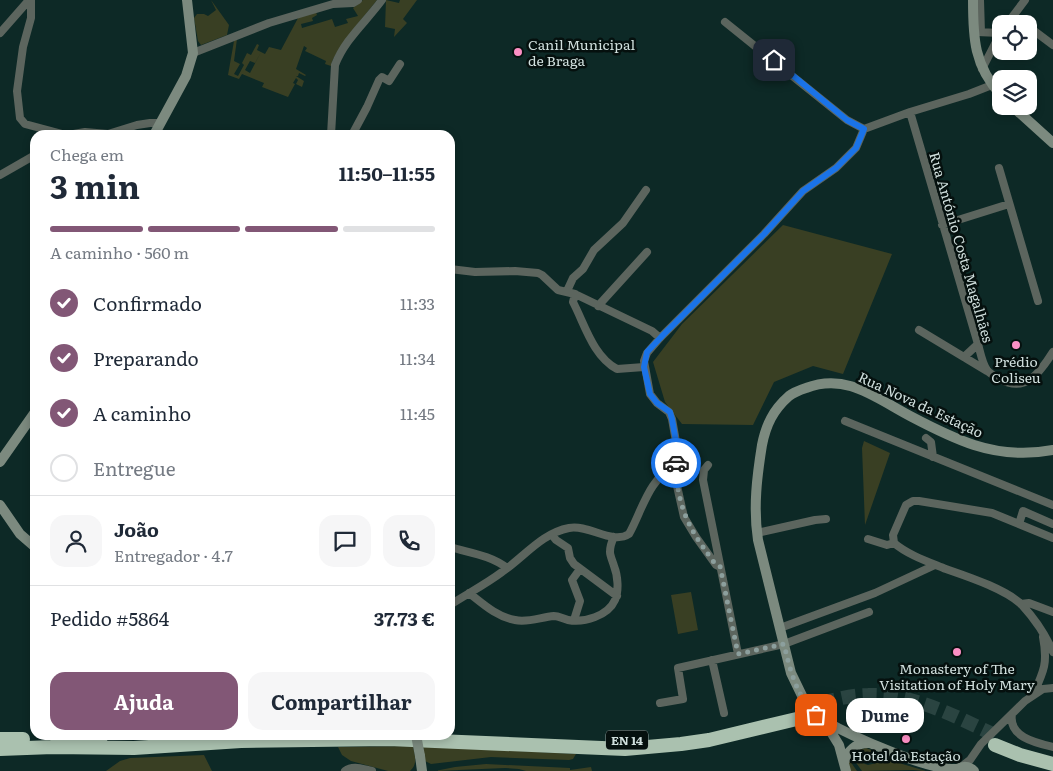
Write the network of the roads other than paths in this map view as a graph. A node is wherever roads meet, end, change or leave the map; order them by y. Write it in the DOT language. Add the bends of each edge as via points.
graph roads {
  1 [pos="30,0"];
  2 [pos="187,0"];
  3 [pos="358,0"];
  4 [pos="382,0"];
  5 [pos="973,0"];
  6 [pos="980,0"];
  7 [pos="1025,0"];
  8 [pos="1014,15"];
  9 [pos="725,22"];
  10 [pos="977,32"];
  11 [pos="992,32"];
  12 [pos="1037,32"];
  13 [pos="0,33"];
  14 [pos="1053,45"];
  15 [pos="992,50"];
  16 [pos="193,52"];
  17 [pos="400,64"];
  18 [pos="982,69"];
  19 [pos="992,85"];
  20 [pos="910,112"];
  21 [pos="1022,115"];
  22 [pos="159,124"];
  23 [pos="864,129"];
  24 [pos="48,130"];
  25 [pos="121,130"];
  26 [pos="156,130"];
  27 [pos="331,130"];
  28 [pos="355,130"];
  29 [pos="1053,143"];
  30 [pos="30,158"];
  31 [pos="1000,168"];
  32 [pos="0,176"];
  33 [pos="646,190"];
  34 [pos="1009,204"];
  35 [pos="942,225"];
  36 [pos="647,252"];
  37 [pos="455,270"];
  38 [pos="567,291"];
  39 [pos="575,294"];
  40 [pos="1038,301"];
  41 [pos="598,306"];
  42 [pos="919,330"];
  43 [pos="660,338"];
  44 [pos="978,344"];
  45 [pos="1053,352"];
  46 [pos="964,357"];
  47 [pos="644,367"];
  48 [pos="987,371"];
  49 [pos="30,419"];
  50 [pos="845,421"];
  51 [pos="926,438"];
  52 [pos="1053,450"];
  53 [pos="933,457"];
  54 [pos="0,462"];
  55 [pos="708,465"];
  56 [pos="675,467"];
  57 [pos="0,505"];
  58 [pos="1053,505"];
  59 [pos="826,519"];
  60 [pos="1019,524"];
  61 [pos="1053,524"];
  62 [pos="757,533"];
  63 [pos="552,534"];
  64 [pos="614,537"];
  65 [pos="1053,538"];
  66 [pos="868,539"];
  67 [pos="30,543"];
  68 [pos="894,543"];
  69 [pos="455,548"];
  70 [pos="935,565"];
  71 [pos="720,566"];
  72 [pos="507,568"];
  73 [pos="580,569"];
  74 [pos="469,593"];
  75 [pos="616,596"];
  76 [pos="455,602"];
  77 [pos="1021,604"];
  78 [pos="869,612"];
  79 [pos="1053,612"];
  80 [pos="574,620"];
  81 [pos="780,628"];
  82 [pos="1042,632"];
  83 [pos="784,644"];
  84 [pos="1053,652"];
  85 [pos="738,654"];
  86 [pos="712,660"];
  87 [pos="1053,667"];
  88 [pos="1044,669"];
  89 [pos="1053,688"];
  90 [pos="1033,694"];
  91 [pos="660,704"];
  92 [pos="724,713"];
  93 [pos="807,713"];
  94 [pos="1012,714"];
  95 [pos="455,732"];
  96 [pos="30,739"];
  97 [pos="0,740"];
  98 [pos="300,740"];
  99 [pos="410,740"];
  100 [pos="417,740"];
  101 [pos="868,743"];
  102 [pos="1053,747"];
  103 [pos="0,749"];
  104 [pos="1053,755"];
  105 [pos="1053,764"];
  106 [pos="845,767"];
  107 [pos="958,769"];
  108 [pos="420,770"];
  109 [pos="345,771"];
  110 [pos="372,771"];
  111 [pos="974,771"];
  1 -- 13 [label="street"];
  1 -- 24 [label="street" via="31,18 23,46 17,91 20,118 25,124"];
  2 -- 16 [label="street"];
  3 -- 16 [label="street" via="269,23"];
  4 -- 27 [label="street" via="338,56"];
  5 -- 10 [label="street"];
  6 -- 10 [label="street"];
  7 -- 8 [label="street"];
  9 -- 23 [label="street" via="847,120"];
  10 -- 11 [label="street"];
  10 -- 18 [label="street" via="976,52"];
  12 -- 14 [label="street"];
  15 -- 18 [label="street"];
  16 -- 22 [label="street" via="186,76"];
  17 -- 28 [label="street" via="389,81 382,77 379,80"];
  18 -- 19 [label="street"];
  19 -- 20 [label="street"];
  20 -- 23 [label="street"];
  20 -- 35 [label="street, Rua António Costa Magalhães"];
  21 -- 29 [label="street"];
  22 -- 25 [label="street" via="150,122"];
  22 -- 26 [label="street"];
  23 -- 43 [label="street" via="856,148 836,168 803,191"];
  30 -- 32 [label="street"];
  31 -- 34 [label="street"];
  33 -- 38 [label="street" via="622,223 594,250"];
  34 -- 35 [label="street"];
  34 -- 40 [label="street"];
  35 -- 44 [label="street, Rua António Costa Magalhães"];
  36 -- 41 [label="street"];
  37 -- 38 [label="street" via="538,273 558,290"];
  38 -- 39 [label="street"];
  39 -- 41 [label="street"];
  39 -- 47 [label="street" via="574,302 597,351 605,360 617,369"];
  41 -- 43 [label="street" via="652,331"];
  42 -- 46 [label="street"];
  43 -- 47 [label="street" via="647,352"];
  44 -- 46 [label="street"];
  44 -- 48 [label="street, Rua António Costa Magalhães"];
  45 -- 48 [label="street" via="1038,374 1020,383 1003,380"];
  46 -- 48 [label="street"];
  47 -- 56 [label="street" via="650,394 670,412 678,453"];
  49 -- 54 [label="street"];
  50 -- 53 [label="street"];
  51 -- 53 [label="street" via="931,442"];
  52 -- 62 [label="street, Rua Nova da Estação" via="1016,453 974,445 853,386 826,382 814,385 794,392 767,424 755,506"];
  53 -- 58 [label="street"];
  55 -- 71 [label="street" via="703,480"];
  56 -- 64 [label="street" via="659,477 629,534"];
  56 -- 71 [label="street" via="684,517 696,538"];
  57 -- 67 [label="street"];
  59 -- 62 [label="street"];
  60 -- 61 [label="street" via="1023,511"];
  60 -- 65 [label="street"];
  60 -- 68 [label="street" via="992,513 913,501 906,505"];
  62 -- 81 [label="street, Rua Nova da Estação"];
  63 -- 64 [label="street" via="570,528 588,529"];
  63 -- 72 [label="street"];
  63 -- 73 [label="street" via="568,548 570,558"];
  64 -- 75 [label="street" via="610,551 615,568"];
  66 -- 68 [label="street" via="887,545"];
  68 -- 70 [label="street"];
  69 -- 72 [label="street" via="487,556"];
  70 -- 77 [label="street" via="1004,592"];
  70 -- 81 [label="street" via="875,593"];
  71 -- 85 [label="street"];
  72 -- 74 [label="street"];
  73 -- 75 [label="street"];
  73 -- 80 [label="street" via="572,580 580,597"];
  74 -- 76 [label="street"];
  74 -- 80 [label="street" via="492,610 515,620 556,616"];
  75 -- 80 [label="street" via="606,612"];
  77 -- 79 [label="street" via="1029,603"];
  77 -- 82 [label="street"];
  78 -- 83 [label="street"];
  81 -- 83 [label="street, Rua Nova da Estação"];
  82 -- 84 [label="street"];
  82 -- 88 [label="street" via="1046,655"];
  83 -- 85 [label="street"];
  83 -- 93 [label="street, Rua Nova da Estação" via="791,673"];
  85 -- 86 [label="street"];
  86 -- 91 [label="street" via="678,668 683,699"];
  86 -- 92 [label="street"];
  87 -- 88 [label="street"];
  88 -- 90 [label="street"];
  89 -- 90 [label="street"];
  90 -- 94 [label="street"];
  93 -- 95 [label="highway, EN 14" via="645,739"];
  93 -- 99 [label="highway, EN 14" via="709,740 625,749"];
  93 -- 101 [label="street, Rua Nova da Estação"];
  93 -- 106 [label="street, Rua Nova da Estação" via="834,737"];
  94 -- 102 [label="street" via="1012,723 1018,733 1026,739"];
  94 -- 107 [label="street"];
  96 -- 97 [label="highway"];
  98 -- 103 [label="highway, EN 14" via="134,748"];
  100 -- 108 [label="street, bridge"];
  101 -- 106 [label="street" via="851,749 846,756"];
  101 -- 107 [label="street, Rua Nova da Estação" via="923,766 940,770"];
  104 -- 105 [label="highway" via="997,741 1020,755"];
  107 -- 111 [label="street, Rua Nova da Estação" via="967,767"];
  109 -- 110 [label="street" via="352,768"];
}
